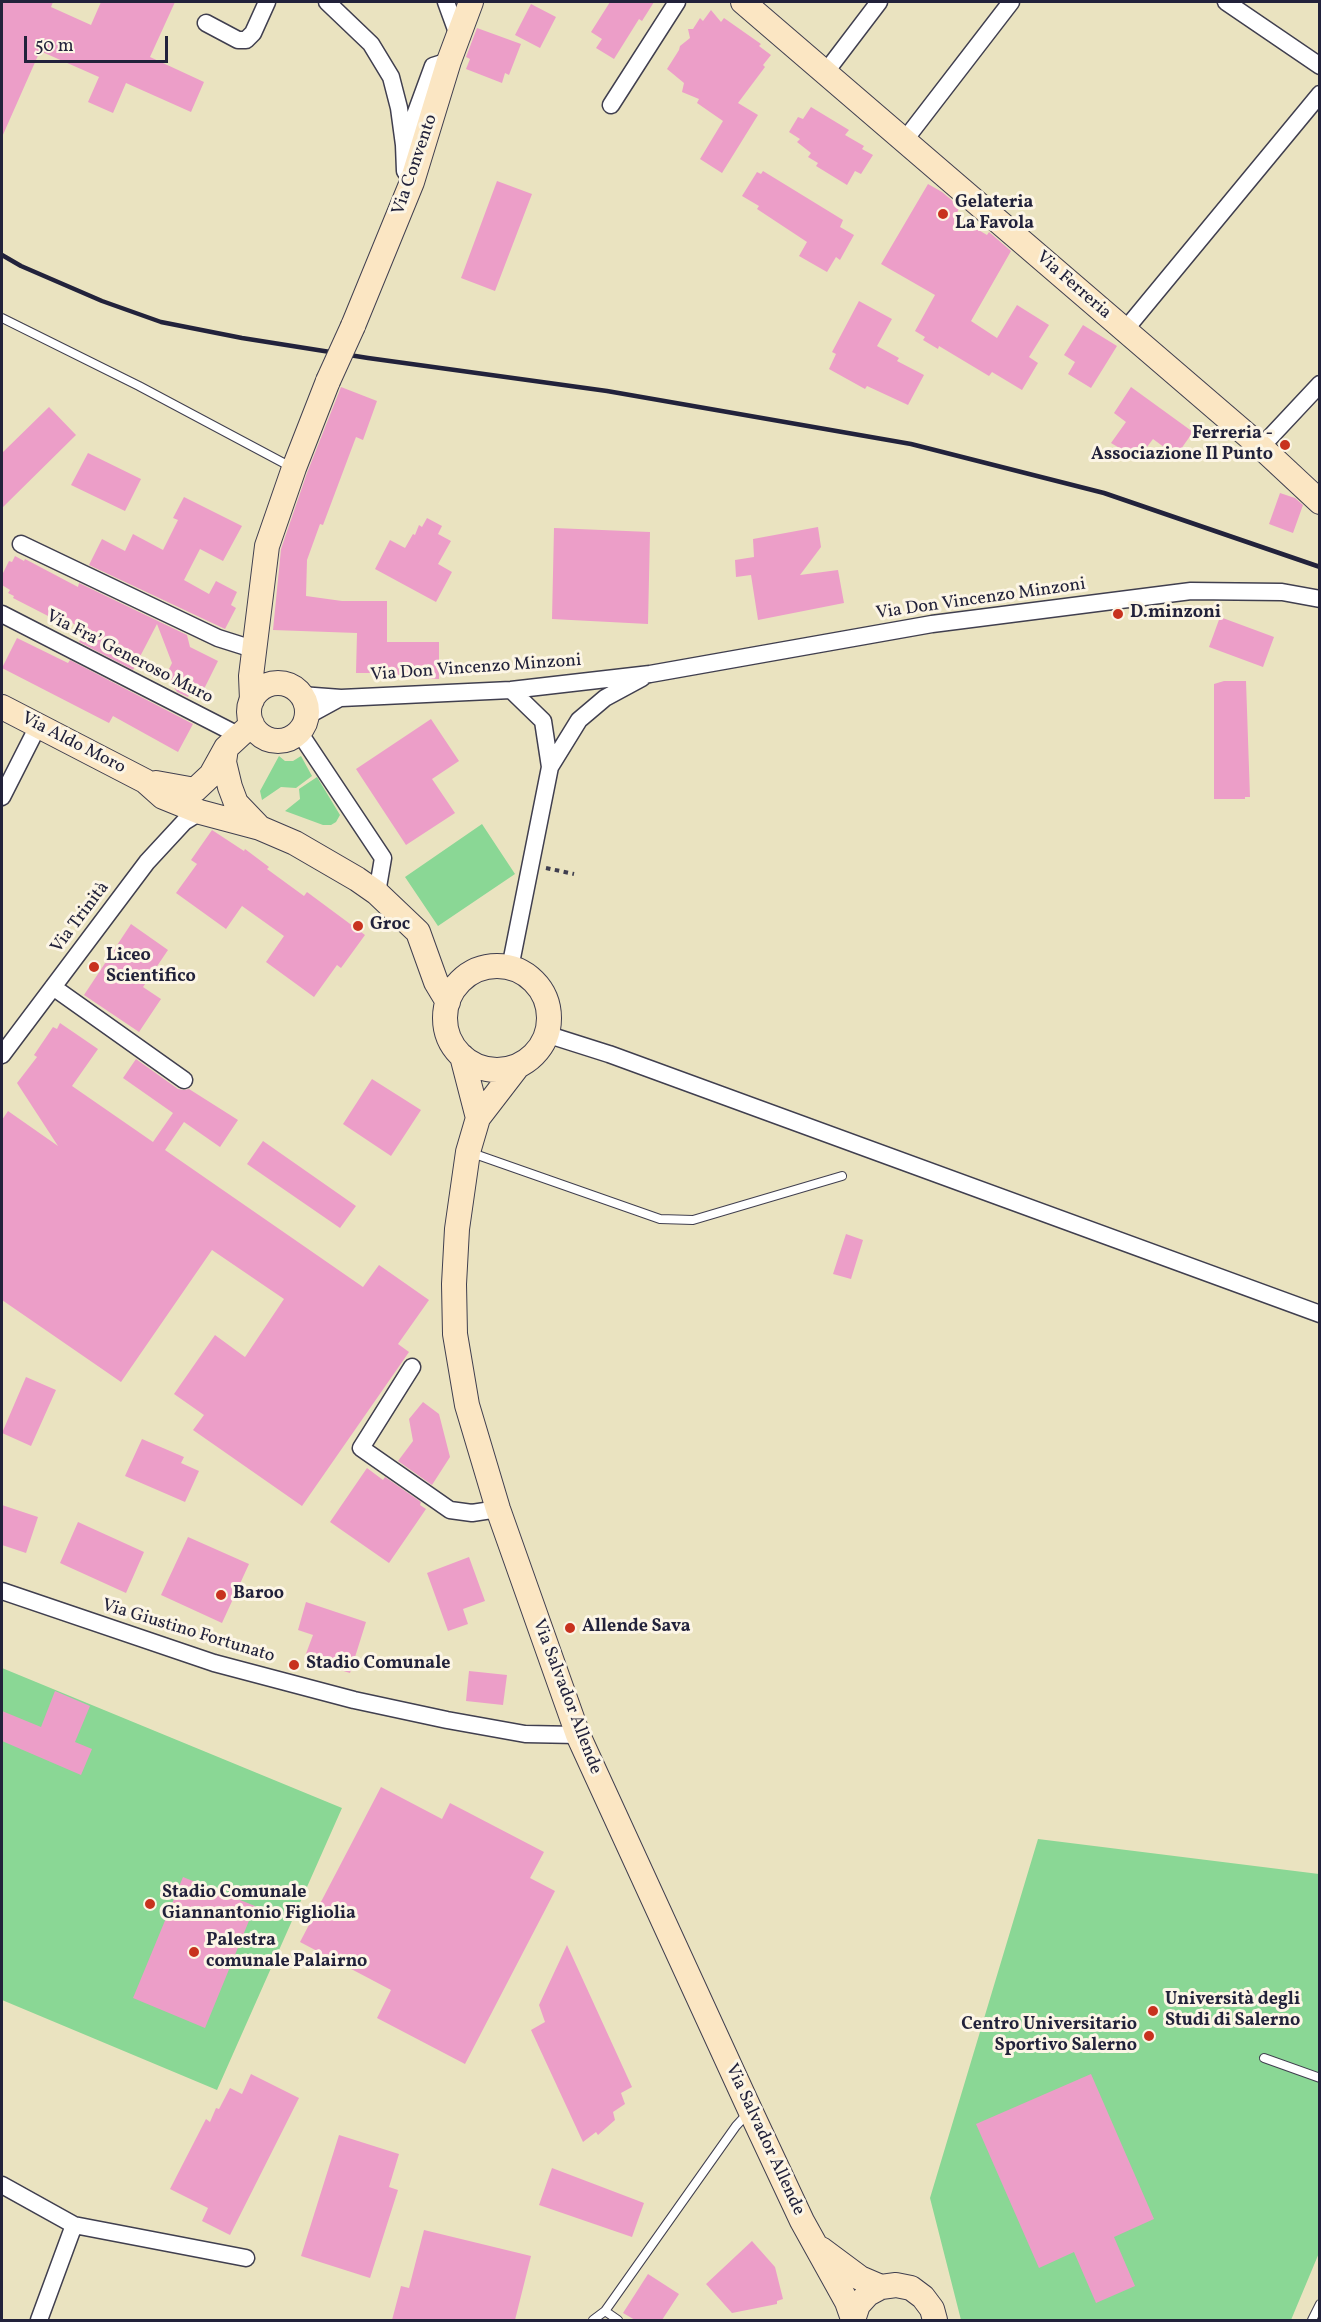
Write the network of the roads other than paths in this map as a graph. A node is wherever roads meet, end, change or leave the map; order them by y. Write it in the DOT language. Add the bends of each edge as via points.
graph roads {
  1 [pos="267,2"];
  2 [pos="327,2"];
  3 [pos="446,2"];
  4 [pos="471,2"];
  5 [pos="677,2"];
  6 [pos="743,2"];
  7 [pos="879,2"];
  8 [pos="1011,2"];
  9 [pos="1226,2"];
  10 [pos="206,22"];
  11 [pos="458,35"];
  12 [pos="449,61"];
  13 [pos="1320,66"];
  14 [pos="825,73"];
  15 [pos="426,85"];
  16 [pos="1320,94"];
  17 [pos="397,98"];
  18 [pos="611,105"];
  19 [pos="903,141"];
  20 [pos="404,145"];
  21 [pos="412,182"];
  22 [pos="2,318"];
  23 [pos="1125,330"];
  24 [pos="1320,384"];
  25 [pos="1260,447"];
  26 [pos="294,468"];
  27 [pos="1320,502"];
  28 [pos="21,543"];
  29 [pos="1320,599"];
  30 [pos="2,614"];
  31 [pos="256,650"];
  32 [pos="650,674"];
  33 [pos="279,683"];
  34 [pos="511,690"];
  35 [pos="252,700"];
  36 [pos="2,707"];
  37 [pos="302,714"];
  38 [pos="38,726"];
  39 [pos="239,736"];
  40 [pos="550,767"];
  41 [pos="145,781"];
  42 [pos="2,797"];
  43 [pos="200,812"];
  44 [pos="260,828"];
  45 [pos="377,893"];
  46 [pos="510,968"];
  47 [pos="53,987"];
  48 [pos="448,1002"];
  49 [pos="546,1034"];
  50 [pos="2,1055"];
  51 [pos="462,1056"];
  52 [pos="518,1066"];
  53 [pos="184,1080"];
  54 [pos="478,1118"];
  55 [pos="468,1152"];
  56 [pos="842,1176"];
  57 [pos="1320,1314"];
  58 [pos="412,1367"];
  59 [pos="498,1509"];
  60 [pos="2,1591"];
  61 [pos="578,1735"];
  62 [pos="1264,2058"];
  63 [pos="1320,2079"];
  64 [pos="750,2110"];
  65 [pos="2,2186"];
  66 [pos="74,2225"];
  67 [pos="813,2241"];
  68 [pos="246,2258"];
  69 [pos="881,2287"];
  70 [pos="1320,2304"];
  71 [pos="605,2311"];
  72 [pos="39,2320"];
  73 [pos="593,2320"];
  74 [pos="618,2320"];
  75 [pos="853,2320"];
  76 [pos="935,2320"];
  77 [pos="1312,2320"];
  1 -- 10 [label="street" via="253,33 246,39 238,40"];
  2 -- 17 [label="street" via="371,44 391,77"];
  3 -- 11 [label="street"];
  4 -- 11 [label="street, Via Convento"];
  5 -- 18 [label="street"];
  6 -- 14 [label="street, Via Ferreria"];
  7 -- 14 [label="street"];
  8 -- 19 [label="street"];
  9 -- 13 [label="street"];
  11 -- 12 [label="street, Via Convento"];
  12 -- 15 [label="street" via="433,66"];
  12 -- 21 [label="street, Via Convento"];
  14 -- 19 [label="street, Via Ferreria"];
  15 -- 17 [label="street" via="412,96"];
  15 -- 20 [label="street"];
  16 -- 23 [label="street"];
  17 -- 20 [label="street"];
  19 -- 23 [label="street, Via Ferreria"];
  20 -- 21 [label="street" via="405,171"];
  21 -- 26 [label="street, Via Convento, bridge"];
  22 -- 26 [label="lane"];
  23 -- 25 [label="street, Via Ferreria"];
  24 -- 25 [label="street"];
  25 -- 27 [label="street, Via Ferreria"];
  26 -- 31 [label="street" via="267,546"];
  28 -- 31 [label="street" via="218,638"];
  29 -- 32 [label="street, Via Don Vincenzo Minzoni" via="1282,592 1191,591 932,624"];
  30 -- 39 [label="street, Via Fra’ Generoso Muro"];
  31 -- 33 [label="street"];
  31 -- 35 [label="street"];
  32 -- 34 [label="street, Via Don Vincenzo Minzoni"];
  32 -- 40 [label="street, Via Don Vincenzo Minzoni" via="605,698 579,720"];
  33 -- 35 [label="street" via="267,686"];
  33 -- 37 [label="street" via="295,689"];
  34 -- 37 [label="street, Via Don Vincenzo Minzoni" via="341,698"];
  34 -- 40 [label="street" via="543,721"];
  35 -- 39 [label="street"];
  36 -- 38 [label="street, Via Aldo Moro"];
  37 -- 39 [label="street" via="283,741 273,741 257,732"];
  37 -- 45 [label="street" via="383,858"];
  38 -- 41 [label="street, Via Aldo Moro"];
  38 -- 42 [label="street"];
  39 -- 41 [label="street" via="204,784 195,790"];
  39 -- 44 [label="street" via="224,762 236,802"];
  40 -- 46 [label="street"];
  41 -- 43 [label="street" via="163,797"];
  43 -- 44 [label="street"];
  43 -- 47 [label="street, Via Trinità" via="184,822 147,862"];
  44 -- 45 [label="street" via="294,843"];
  45 -- 48 [label="street" via="418,932 436,982"];
  46 -- 48 [label="street" via="479,969 454,988"];
  46 -- 49 [label="street" via="525,974 546,1000"];
  47 -- 50 [label="street, Via Trinità"];
  47 -- 53 [label="street"];
  48 -- 51 [label="street" via="447,1032"];
  49 -- 52 [label="street" via="535,1053"];
  49 -- 57 [label="street"];
  51 -- 52 [label="street" via="488,1070"];
  51 -- 54 [label="street"];
  52 -- 54 [label="street, Via Salvador Allende"];
  54 -- 55 [label="street, Via Salvador Allende"];
  55 -- 56 [label="lane" via="660,1219 693,1220"];
  55 -- 59 [label="street, Via Salvador Allende" via="457,1229 455,1334 467,1405"];
  58 -- 59 [label="street" via="361,1448 450,1510 472,1513"];
  59 -- 61 [label="street, Via Salvador Allende"];
  60 -- 61 [label="street, Via Giustino Fortunato" via="214,1663 354,1700 525,1734"];
  61 -- 64 [label="street, Via Salvador Allende"];
  62 -- 63 [label="lane"];
  64 -- 67 [label="street, Via Salvador Allende"];
  64 -- 71 [label="lane"];
  65 -- 66 [label="street"];
  66 -- 68 [label="street"];
  66 -- 72 [label="street"];
  67 -- 69 [label="street, Via Salvador Allende" via="850,2272"];
  67 -- 75 [label="street, Via Salvador Allende"];
  69 -- 75 [label="street" via="858,2305"];
  69 -- 76 [label="street" via="910,2288 923,2297"];
  70 -- 77 [label="lane"];
  71 -- 73 [label="lane"];
  71 -- 74 [label="lane"];
}
